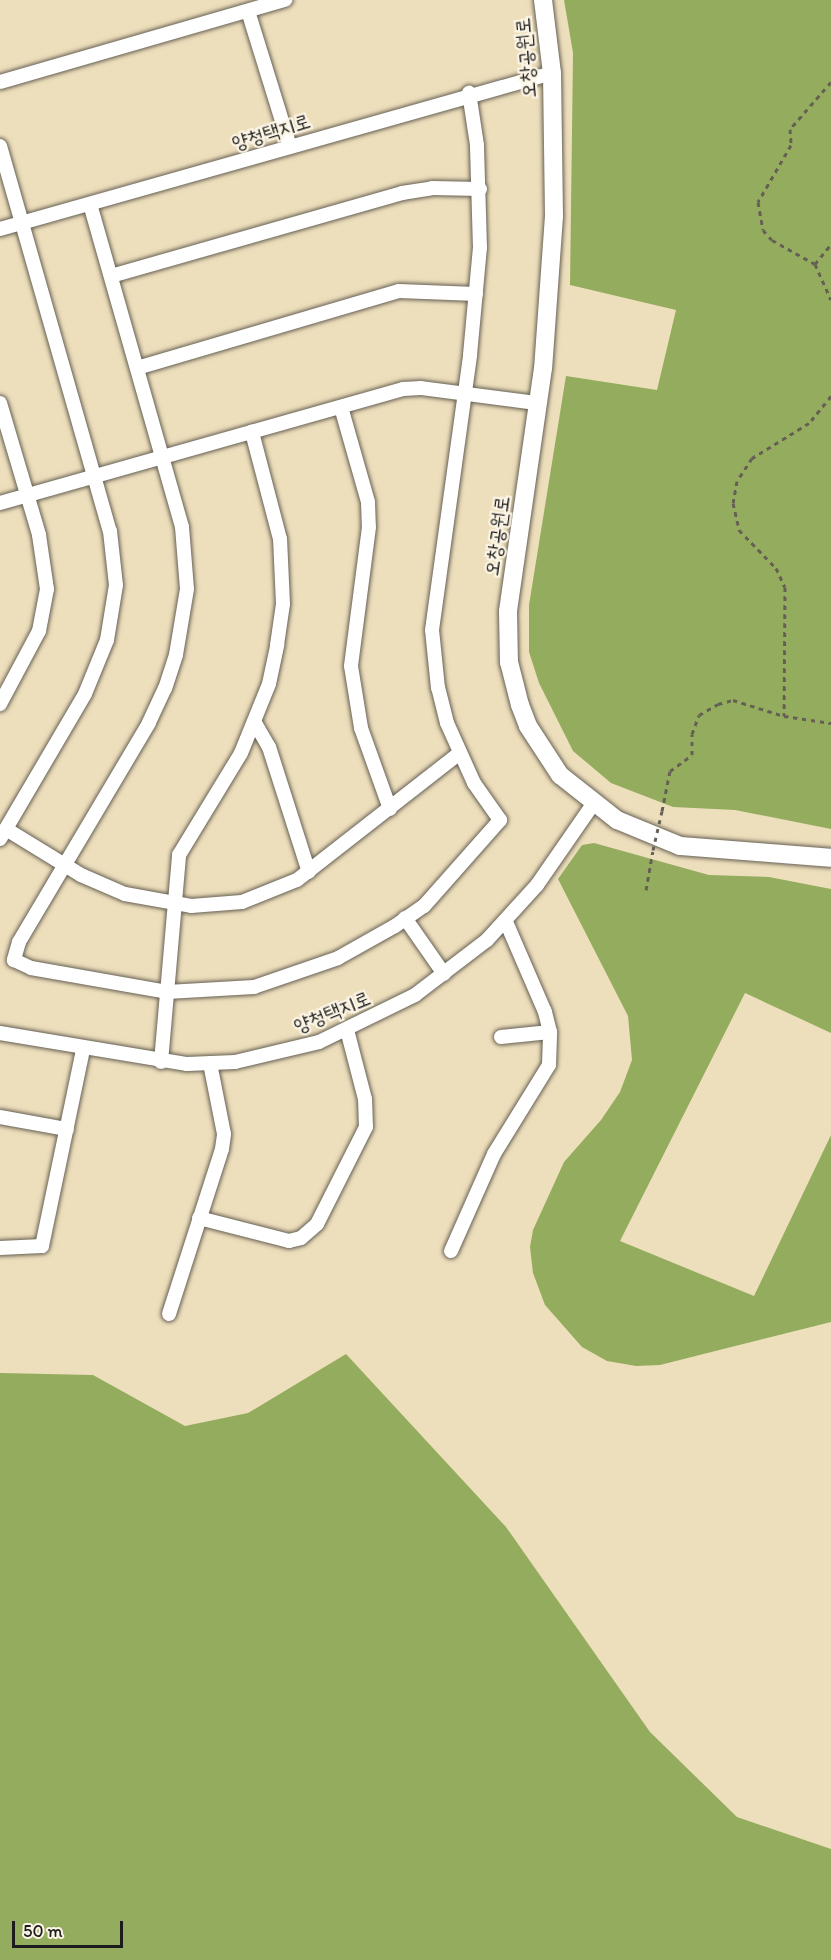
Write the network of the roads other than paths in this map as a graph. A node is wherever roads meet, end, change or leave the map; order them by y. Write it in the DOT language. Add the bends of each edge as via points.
graph roads {
  1 [pos="285,0"];
  2 [pos="543,0"];
  3 [pos="248,11"];
  4 [pos="552,73"];
  5 [pos="0,82"];
  6 [pos="469,93"];
  7 [pos="0,146"];
  8 [pos="290,147"];
  9 [pos="480,189"];
  10 [pos="90,204"];
  11 [pos="22,223"];
  12 [pos="0,229"];
  13 [pos="111,276"];
  14 [pos="476,294"];
  15 [pos="137,368"];
  16 [pos="465,393"];
  17 [pos="0,403"];
  18 [pos="537,403"];
  19 [pos="341,407"];
  20 [pos="252,432"];
  21 [pos="163,457"];
  22 [pos="94,476"];
  23 [pos="27,495"];
  24 [pos="0,503"];
  25 [pos="0,704"];
  26 [pos="255,723"];
  27 [pos="458,754"];
  28 [pos="593,804"];
  29 [pos="390,809"];
  30 [pos="3,834"];
  31 [pos="831,858"];
  32 [pos="65,865"];
  33 [pos="309,872"];
  34 [pos="174,904"];
  35 [pos="405,918"];
  36 [pos="506,922"];
  37 [pos="444,974"];
  38 [pos="167,992"];
  39 [pos="347,1030"];
  40 [pos="550,1032"];
  41 [pos="0,1033"];
  42 [pos="501,1037"];
  43 [pos="83,1049"];
  44 [pos="161,1062"];
  45 [pos="210,1064"];
  46 [pos="0,1117"];
  47 [pos="67,1129"];
  48 [pos="199,1218"];
  49 [pos="0,1248"];
  50 [pos="451,1251"];
  51 [pos="169,1314"];
  1 -- 3 [label="street"];
  2 -- 4 [label="street, 오창공원로"];
  3 -- 5 [label="street"];
  3 -- 8 [label="street"];
  4 -- 6 [label="street, 양청택지로"];
  4 -- 18 [label="street, 오창공원로" via="555,216 548,327"];
  6 -- 8 [label="street, 양청택지로"];
  6 -- 9 [label="street"];
  7 -- 11 [label="street"];
  8 -- 10 [label="street, 양청택지로"];
  9 -- 13 [label="street" via="432,188 402,193"];
  9 -- 14 [label="street"];
  10 -- 11 [label="street, 양청택지로"];
  10 -- 13 [label="street"];
  11 -- 12 [label="street, 양청택지로"];
  11 -- 22 [label="street"];
  13 -- 15 [label="street"];
  14 -- 15 [label="street" via="399,291"];
  14 -- 16 [label="street"];
  15 -- 21 [label="street"];
  16 -- 18 [label="street"];
  16 -- 19 [label="street" via="403,389"];
  16 -- 27 [label="street" via="432,630 438,688"];
  17 -- 23 [label="street"];
  18 -- 28 [label="street, 오창공원로" via="508,612 509,662 520,705 539,745 560,775"];
  19 -- 20 [label="street"];
  19 -- 29 [label="street" via="368,502 367,545 351,666 362,728"];
  20 -- 21 [label="street"];
  20 -- 26 [label="street" via="280,539 283,604 269,684"];
  21 -- 22 [label="street"];
  21 -- 32 [label="street" via="186,557 187,589 176,655 149,723"];
  22 -- 23 [label="street"];
  22 -- 30 [label="street" via="114,557 116,585 107,640 85,694"];
  23 -- 24 [label="street"];
  23 -- 25 [label="street" via="46,568 45,611 26,660"];
  26 -- 33 [label="street" via="269,747"];
  26 -- 34 [label="street" via="242,753 179,855"];
  27 -- 29 [label="street"];
  27 -- 35 [label="street" via="500,820 446,883"];
  28 -- 31 [label="street, 오창공원로" via="617,820 680,846"];
  28 -- 36 [label="street, 양청택지로"];
  29 -- 33 [label="street"];
  30 -- 32 [label="street"];
  32 -- 34 [label="street" via="125,894"];
  32 -- 38 [label="street" via="18,942 14,960 31,968"];
  33 -- 34 [label="street" via="272,893 242,902 214,906"];
  34 -- 38 [label="street"];
  35 -- 37 [label="street"];
  35 -- 38 [label="street" via="338,958 284,980 226,991"];
  36 -- 37 [label="street, 양청택지로"];
  36 -- 40 [label="street"];
  37 -- 39 [label="street, 양청택지로" via="415,995"];
  38 -- 44 [label="street"];
  39 -- 45 [label="street, 양청택지로" via="278,1053"];
  39 -- 48 [label="street" via="365,1099 366,1127 317,1224 301,1238 289,1241"];
  40 -- 42 [label="street"];
  40 -- 50 [label="street" via="549,1065 494,1154"];
  41 -- 43 [label="street, 양청택지로"];
  43 -- 44 [label="street, 양청택지로"];
  43 -- 47 [label="street"];
  44 -- 45 [label="street, 양청택지로"];
  45 -- 48 [label="street" via="224,1134"];
  46 -- 47 [label="street"];
  47 -- 49 [label="street" via="42,1246"];
  48 -- 51 [label="street"];
}
